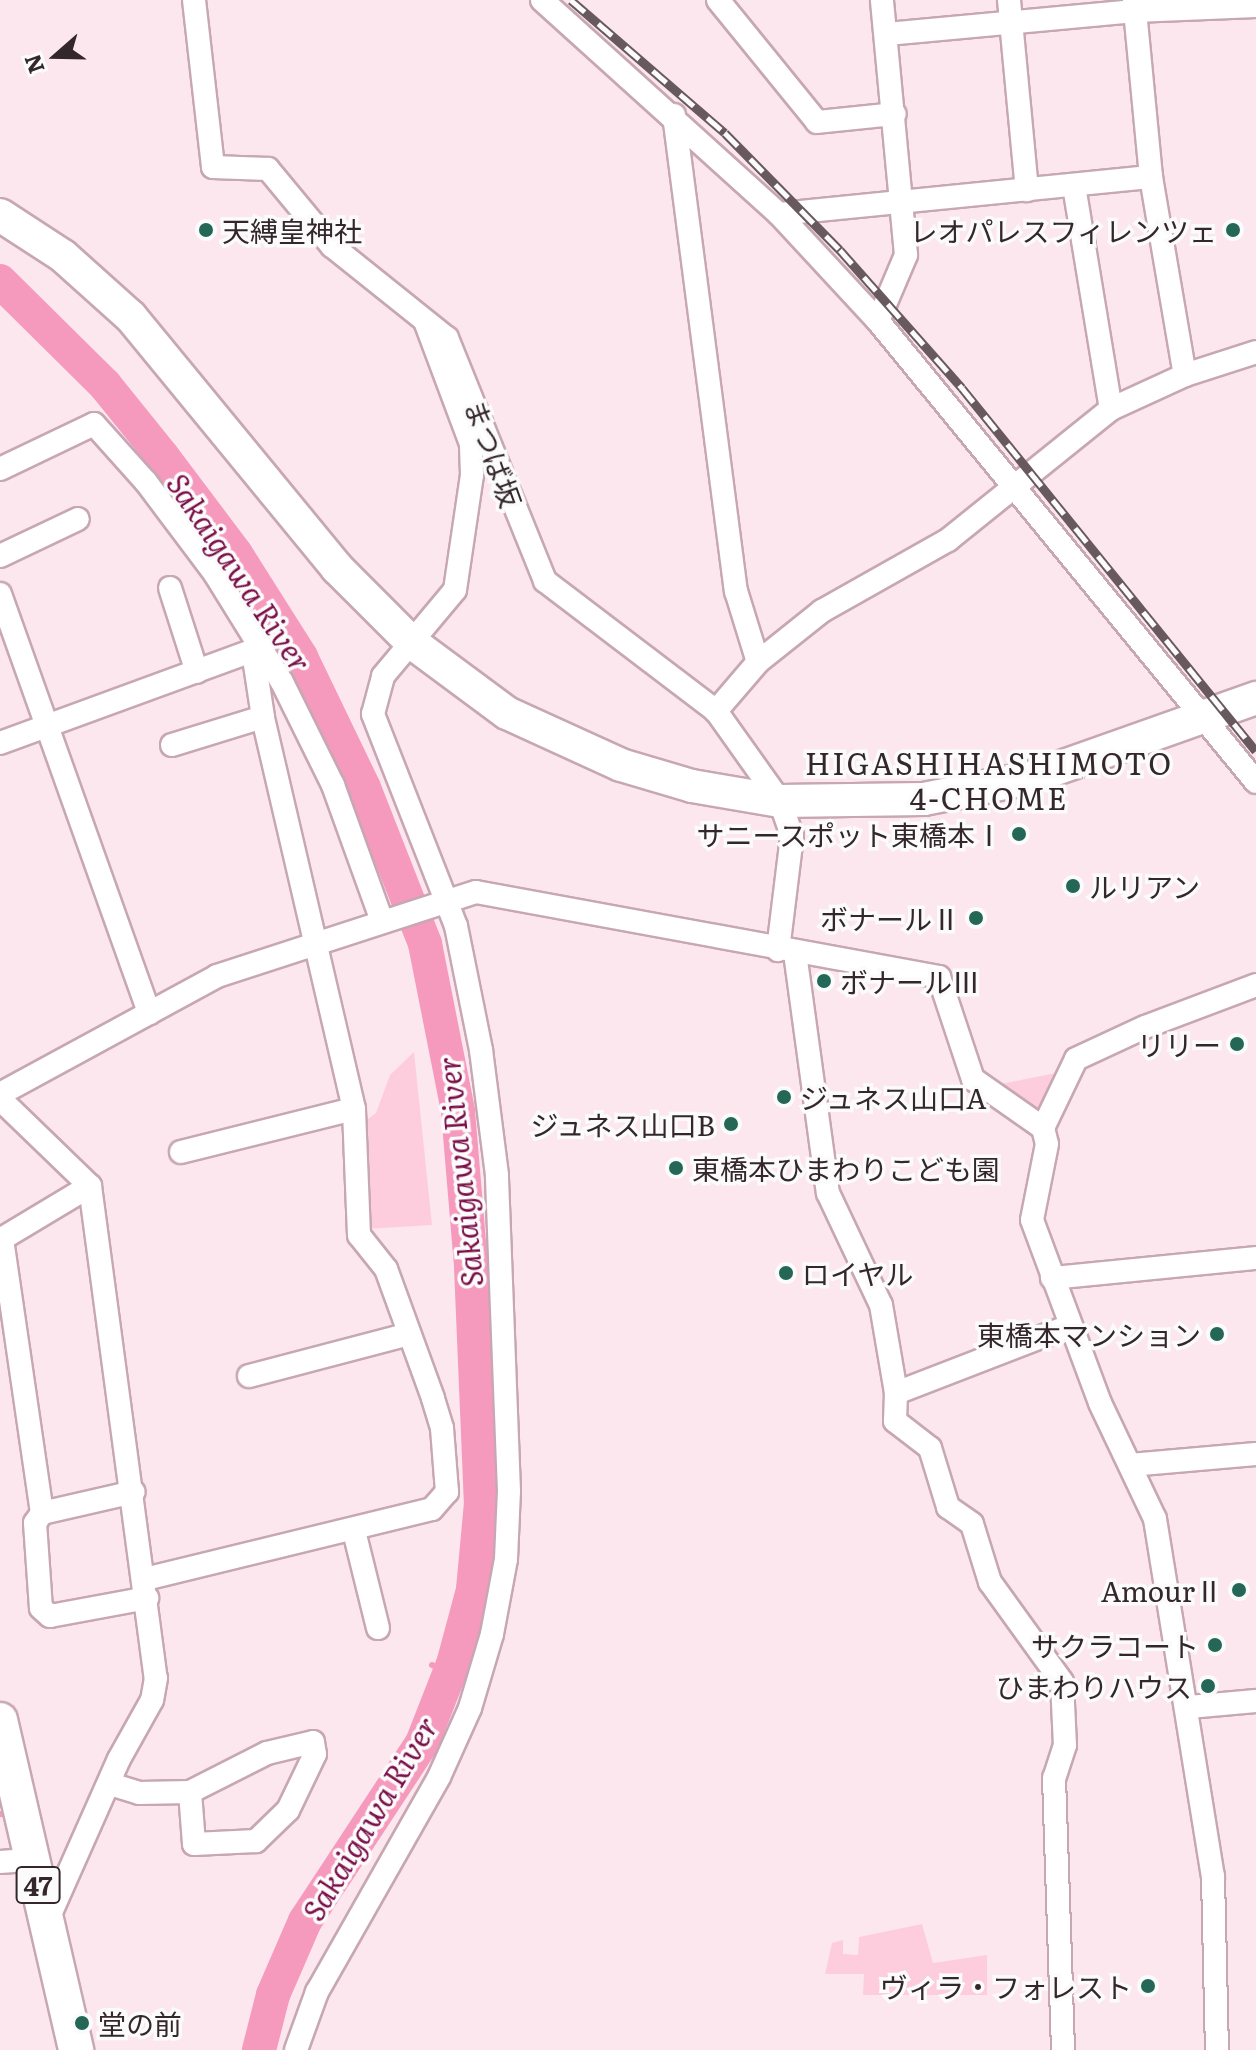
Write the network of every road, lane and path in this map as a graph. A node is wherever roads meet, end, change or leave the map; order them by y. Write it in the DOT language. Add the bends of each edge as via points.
graph roads {
  1 [pos="194,0"];
  2 [pos="542,0"];
  3 [pos="882,0"];
  4 [pos="726,3"];
  5 [pos="1134,5"];
  6 [pos="1256,6"];
  7 [pos="1010,11"];
  8 [pos="887,34"];
  9 [pos="895,114"];
  10 [pos="674,115"];
  11 [pos="1151,177"];
  12 [pos="1074,186"];
  13 [pos="1027,190"];
  14 [pos="901,202"];
  15 [pos="779,214"];
  16 [pos="0,215"];
  17 [pos="425,321"];
  18 [pos="878,321"];
  19 [pos="1256,352"];
  20 [pos="1185,375"];
  21 [pos="1111,409"];
  22 [pos="0,469"];
  23 [pos="1018,486"];
  24 [pos="78,519"];
  25 [pos="0,556"];
  26 [pos="170,588"];
  27 [pos="0,594"];
  28 [pos="411,642"];
  29 [pos="258,649"];
  30 [pos="758,662"];
  31 [pos="197,672"];
  32 [pos="1256,698"];
  33 [pos="716,711"];
  34 [pos="1202,715"];
  35 [pos="263,717"];
  36 [pos="49,725"];
  37 [pos="0,743"];
  38 [pos="172,745"];
  39 [pos="1256,782"];
  40 [pos="780,801"];
  41 [pos="442,899"];
  42 [pos="385,919"];
  43 [pos="319,943"];
  44 [pos="787,951"];
  45 [pos="1256,985"];
  46 [pos="149,1013"];
  47 [pos="0,1097"];
  48 [pos="354,1109"];
  49 [pos="1043,1128"];
  50 [pos="181,1152"];
  51 [pos="90,1186"];
  52 [pos="1,1240"];
  53 [pos="1256,1258"];
  54 [pos="1052,1278"];
  55 [pos="1070,1326"];
  56 [pos="409,1334"];
  57 [pos="249,1376"];
  58 [pos="896,1393"];
  59 [pos="1256,1454"];
  60 [pos="1130,1465"];
  61 [pos="134,1492"];
  62 [pos="42,1513"];
  63 [pos="354,1531"];
  64 [pos="146,1588"];
  65 [pos="378,1628"];
  66 [pos="1256,1701"];
  67 [pos="1189,1707"];
  68 [pos="0,1720"];
  69 [pos="110,1784"];
  70 [pos="190,1792"];
  71 [pos="16,1861"];
  72 [pos="46,1924"];
  73 [pos="76,2050"];
  74 [pos="296,2050"];
  75 [pos="1063,2050"];
  76 [pos="1217,2050"];
  1 -- 17 [label="street, まつば坂" via="213,167 268,169 332,246"];
  2 -- 10 [label="street"];
  3 -- 8 [label="street"];
  4 -- 9 [label="street" via="817,122"];
  5 -- 6 [label="street"];
  5 -- 7 [label="street"];
  5 -- 11 [label="street"];
  7 -- 8 [label="street"];
  7 -- 13 [label="street"];
  8 -- 9 [label="street"];
  9 -- 14 [label="street"];
  10 -- 15 [label="street"];
  10 -- 30 [label="street" via="736,591"];
  11 -- 12 [label="street"];
  11 -- 20 [label="street"];
  12 -- 13 [label="street"];
  12 -- 21 [label="street"];
  13 -- 14 [label="street"];
  14 -- 15 [label="street"];
  14 -- 18 [label="street" via="906,255"];
  15 -- 18 [label="street"];
  16 -- 28 [label="street" via="63,256 131,317 337,568"];
  17 -- 28 [label="street" via="473,458 455,590"];
  17 -- 33 [label="street, まつば坂" via="447,338 481,414 532,558 555,590"];
  18 -- 23 [label="street"];
  19 -- 20 [label="street"];
  20 -- 21 [label="street"];
  21 -- 23 [label="street"];
  22 -- 29 [label="street" via="94,424 184,529"];
  23 -- 30 [label="street" via="900,571 822,611"];
  23 -- 34 [label="street"];
  24 -- 25 [label="street"];
  26 -- 31 [label="street"];
  27 -- 36 [label="street"];
  28 -- 40 [label="street" via="507,713 578,749 680,783"];
  28 -- 41 [label="street" via="383,676 373,714"];
  29 -- 31 [label="street"];
  29 -- 35 [label="street"];
  29 -- 42 [label="street" via="333,785"];
  30 -- 33 [label="street"];
  31 -- 36 [label="street"];
  32 -- 34 [label="street"];
  33 -- 40 [label="street, まつば坂"];
  34 -- 39 [label="street"];
  34 -- 40 [label="street" via="993,788 882,802"];
  35 -- 38 [label="street"];
  35 -- 43 [label="street"];
  36 -- 37 [label="street"];
  36 -- 46 [label="street"];
  40 -- 44 [label="street, まつば坂" via="792,836"];
  41 -- 42 [label="street"];
  41 -- 44 [label="street" via="476,892"];
  41 -- 74 [label="street" via="470,979 497,1175 508,1447 506,1559 492,1634 470,1708 439,1777 317,1992"];
  42 -- 43 [label="street"];
  43 -- 46 [label="street" via="217,976"];
  43 -- 48 [label="street"];
  44 -- 49 [label="street" via="939,977 973,1079"];
  44 -- 58 [label="street, まつば坂" via="828,1193 881,1305"];
  45 -- 49 [label="street" via="1076,1059"];
  46 -- 47 [label="street"];
  47 -- 51 [label="street"];
  48 -- 50 [label="street"];
  48 -- 56 [label="street" via="359,1235 386,1269"];
  49 -- 54 [label="street" via="1047,1144 1032,1220"];
  51 -- 52 [label="street"];
  51 -- 61 [label="street"];
  52 -- 62 [label="street"];
  53 -- 54 [label="street"];
  54 -- 55 [label="street"];
  55 -- 58 [label="street"];
  55 -- 60 [label="street"];
  56 -- 57 [label="street"];
  56 -- 63 [label="street" via="442,1428 447,1492 432,1509"];
  58 -- 75 [label="street, まつば坂" via="895,1421 930,1448 948,1507 972,1524 990,1582 1062,1682 1065,1745 1054,1778"];
  59 -- 60 [label="street"];
  60 -- 67 [label="street" via="1155,1519"];
  61 -- 62 [label="street"];
  61 -- 64 [label="street"];
  62 -- 64 [label="street" via="35,1523 41,1608 50,1616"];
  63 -- 64 [label="street"];
  63 -- 65 [label="street"];
  64 -- 69 [label="street" via="156,1678 152,1700"];
  66 -- 67 [label="street"];
  67 -- 76 [label="street" via="1213,1876"];
  68 -- 71 [label="main road, 47"];
  69 -- 70 [label="street" via="139,1793"];
  69 -- 72 [label="street"];
  70 -- 70 [label="street" via="267,1753 313,1742 315,1754 288,1810 256,1841 194,1844"];
  71 -- 72 [label="main road, 47"];
  72 -- 73 [label="main road, 47"];
}
